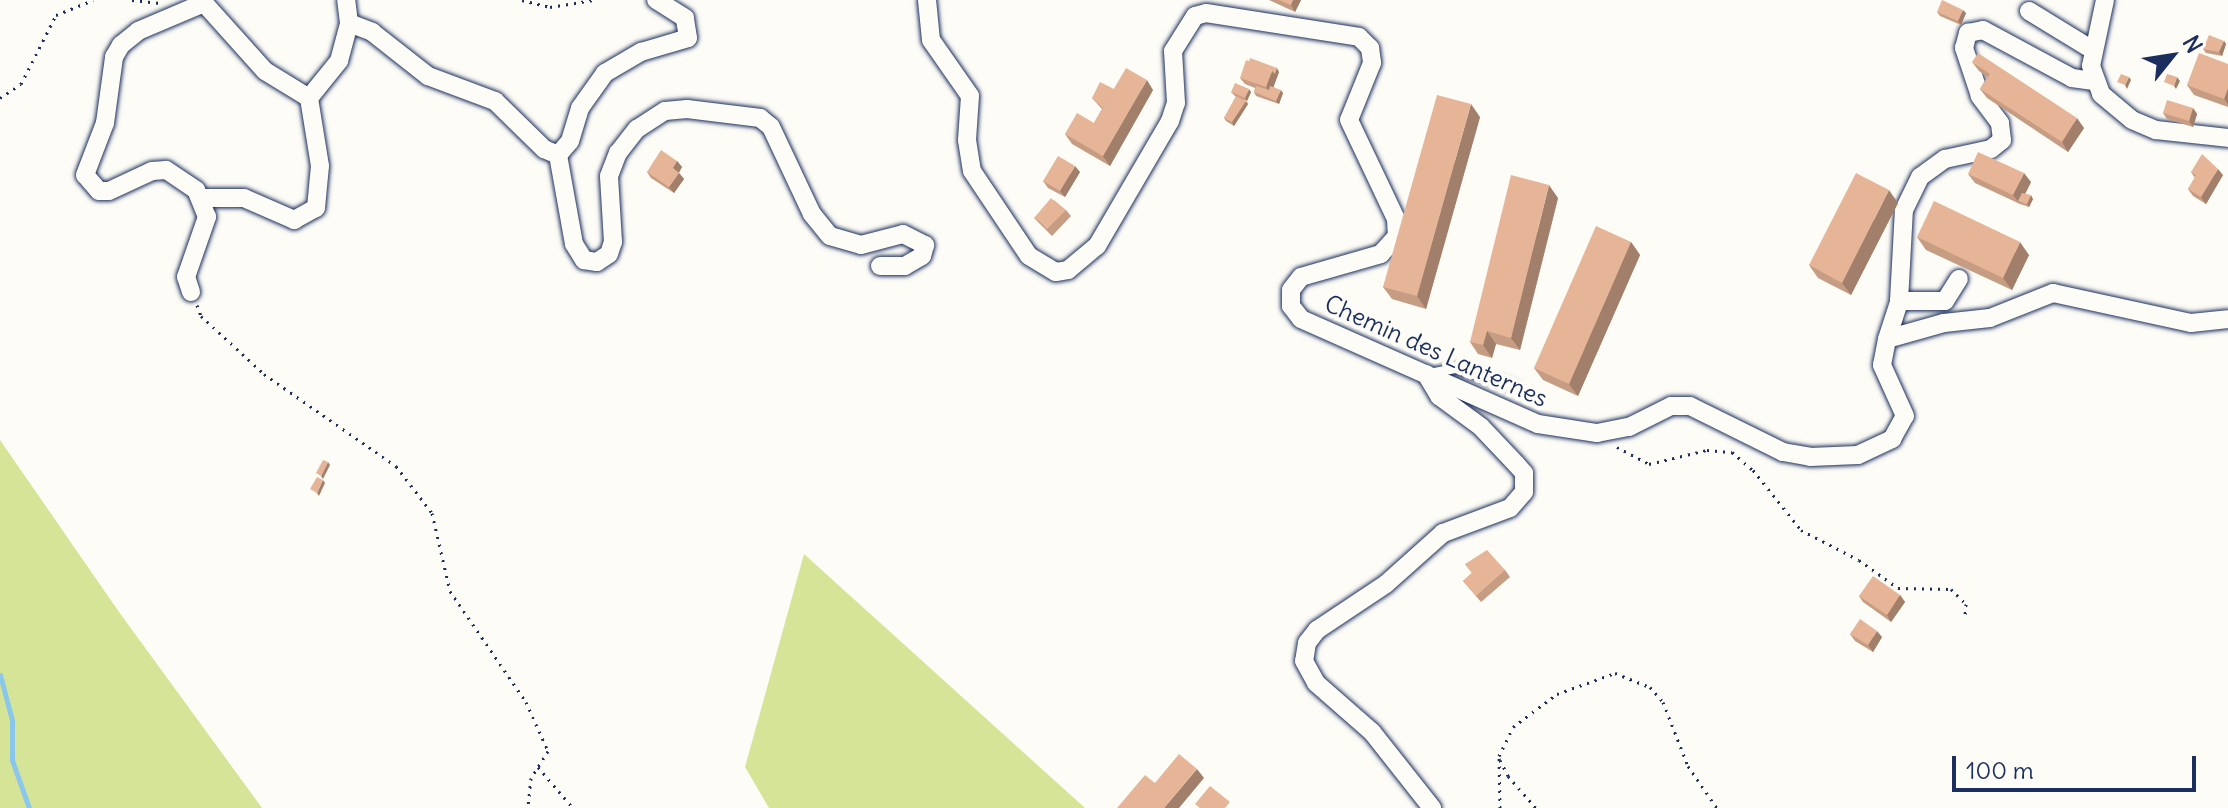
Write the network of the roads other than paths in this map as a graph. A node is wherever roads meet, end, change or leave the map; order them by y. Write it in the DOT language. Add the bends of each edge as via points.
graph roads {
  1 [pos="346,0"];
  2 [pos="656,0"];
  3 [pos="927,0"];
  4 [pos="2105,0"];
  5 [pos="2029,11"];
  6 [pos="349,23"];
  7 [pos="2091,49"];
  8 [pos="2094,81"];
  9 [pos="309,98"];
  10 [pos="2228,138"];
  11 [pos="558,155"];
  12 [pos="202,198"];
  13 [pos="880,266"];
  14 [pos="1959,279"];
  15 [pos="191,292"];
  16 [pos="1899,301"];
  17 [pos="2228,319"];
  18 [pos="1887,339"];
  19 [pos="1426,374"];
  20 [pos="1514,386"];
  21 [pos="1432,808"];
  1 -- 6 [label="street"];
  2 -- 11 [label="street" via="685,18 688,38 641,52 605,73 580,108 570,141"];
  3 -- 19 [label="street, Chemin des Lanternes" via="931,40 970,96 967,140 972,171 1029,256 1056,272 1077,264 1097,246 1170,121 1176,103 1173,51 1195,16 1206,13 1352,34 1365,42 1372,63 1349,120 1396,219 1397,236 1381,254 1301,277 1290,298 1301,319"];
  4 -- 7 [label="street"];
  5 -- 7 [label="street"];
  6 -- 9 [label="street" via="339,61"];
  6 -- 11 [label="street" via="372,32 428,76 495,101 544,149"];
  7 -- 8 [label="street"];
  8 -- 10 [label="street" via="2112,106 2156,130"];
  8 -- 16 [label="street, Chemin des Lanternes" via="2072,78 1983,30 1968,33 1964,48 1980,96 2000,123 2002,140 1991,149 1945,159 1920,177 1904,210"];
  9 -- 12 [label="street" via="320,166 316,208 294,220 244,198"];
  9 -- 12 [label="street" via="265,71 204,3 138,31 121,45 114,57 105,123 85,175 99,191 109,191 166,170"];
  11 -- 13 [label="street" via="574,244 584,260 597,262 609,254 613,242 609,176 618,153 637,129 665,111 687,109 760,118 771,127 812,214 830,236 861,245 903,234 925,245 922,256 905,266"];
  12 -- 15 [label="street" via="207,217 190,262"];
  14 -- 16 [label="street" via="1945,301"];
  16 -- 18 [label="street, Chemin des Lanternes"];
  17 -- 18 [label="street" via="2191,323 2053,293 1998,316 1944,323"];
  18 -- 19 [label="street, Chemin des Lanternes" via="1882,365 1905,416 1892,439 1858,455 1783,452 1690,406 1671,406 1629,427 1597,433 1538,424"];
  19 -- 20 [label="lane" via="1455,368"];
  19 -- 21 [label="street" via="1439,396 1481,427 1524,473 1524,492 1510,508 1443,533 1386,584 1317,630 1307,643 1304,661 1316,683 1372,732"];
}
